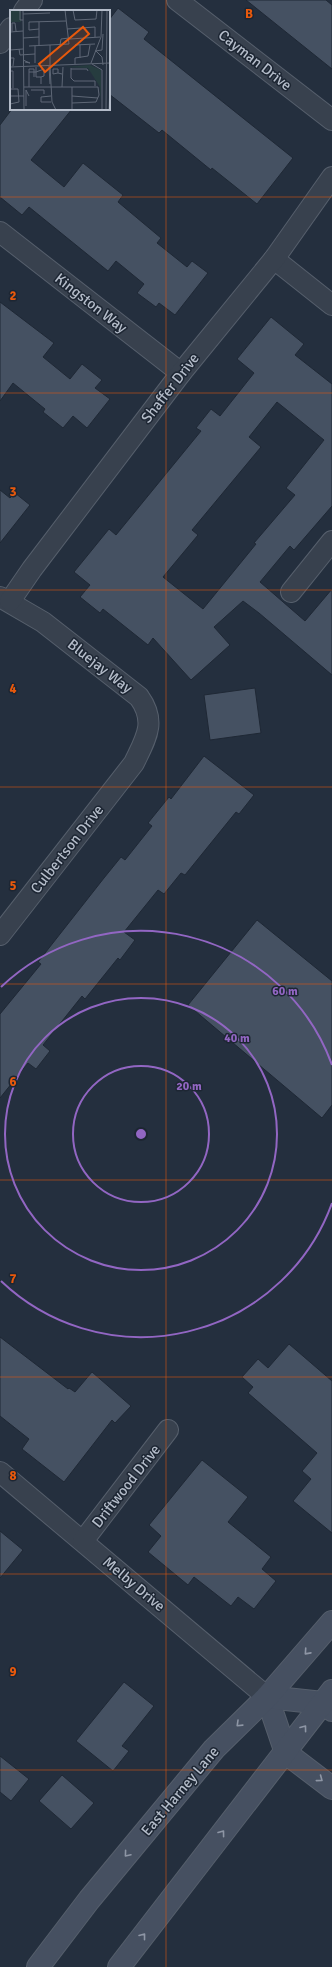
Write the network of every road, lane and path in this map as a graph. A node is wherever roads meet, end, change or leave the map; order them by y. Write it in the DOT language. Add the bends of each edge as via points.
graph roads {
  1 [pos="32,0"];
  2 [pos="178,0"];
  3 [pos="25,10"];
  4 [pos="10,29"];
  5 [pos="0,43"];
  6 [pos="332,120"];
  7 [pos="332,177"];
  8 [pos="0,232"];
  9 [pos="274,259"];
  10 [pos="332,305"];
  11 [pos="181,373"];
  12 [pos="332,541"];
  13 [pos="291,592"];
  14 [pos="5,599"];
  15 [pos="134,763"];
  16 [pos="0,935"];
  17 [pos="168,1430"];
  18 [pos="0,1472"];
  19 [pos="83,1541"];
  20 [pos="332,1622"];
  21 [pos="267,1697"];
  22 [pos="329,1701"];
  23 [pos="286,1753"];
  24 [pos="332,1788"];
  25 [pos="38,1967"];
  26 [pos="119,1967"];
  1 -- 3 [label="street"];
  2 -- 6 [label="street, Cayman Drive"];
  4 -- 5 [label="street"];
  7 -- 9 [label="street, Shaffer Drive"];
  8 -- 11 [label="street, Kingston Way"];
  9 -- 10 [label="street"];
  9 -- 11 [label="street, Shaffer Drive"];
  11 -- 14 [label="street, Shaffer Drive" via="32,568"];
  12 -- 13 [label="street"];
  14 -- 15 [label="street, Bluejay Way" via="43,622 139,697 145,706 149,722 148,734"];
  15 -- 16 [label="street, Culbertson Drive"];
  17 -- 19 [label="street, Driftwood Drive"];
  18 -- 19 [label="street, Melby Drive"];
  19 -- 21 [label="street, Melby Drive"];
  20 -- 21 [label="main road, East Harney Lane, one-way"];
  21 -- 22 [label="main road"];
  21 -- 23 [label="main road"];
  21 -- 25 [label="main road, East Harney Lane, one-way" via="214,1749 89,1900"];
  23 -- 22 [label="main road, one-way"];
  23 -- 24 [label="main road, one-way"];
  26 -- 23 [label="main road, one-way" via="256,1788"];
}
